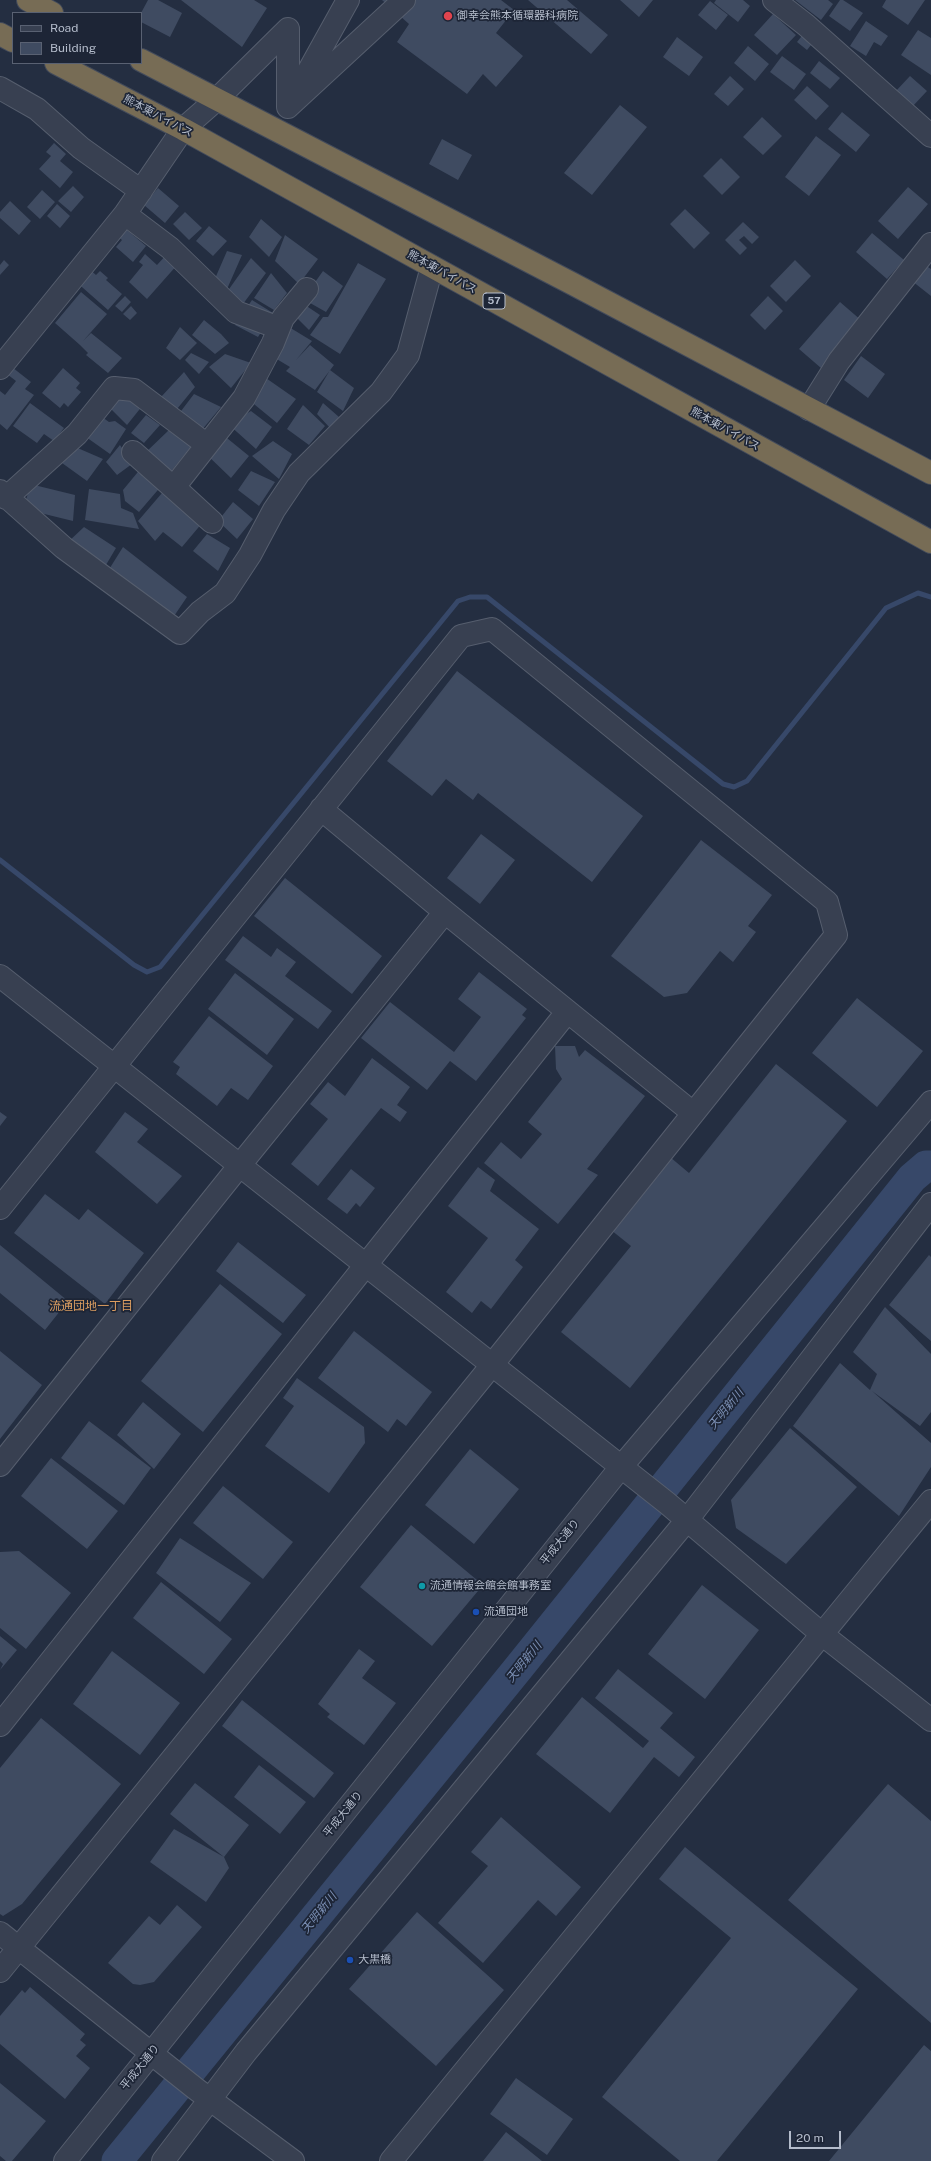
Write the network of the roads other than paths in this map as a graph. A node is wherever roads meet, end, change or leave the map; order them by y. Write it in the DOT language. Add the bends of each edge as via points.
graph roads {
  1 [pos="28,0"];
  2 [pos="348,0"];
  3 [pos="404,0"];
  4 [pos="774,0"];
  5 [pos="50,12"];
  6 [pos="0,34"];
  7 [pos="12,40"];
  8 [pos="142,61"];
  9 [pos="58,64"];
  10 [pos="0,88"];
  11 [pos="216,100"];
  12 [pos="288,107"];
  13 [pos="183,129"];
  14 [pos="931,136"];
  15 [pos="141,191"];
  16 [pos="125,214"];
  17 [pos="931,244"];
  18 [pos="432,267"];
  19 [pos="307,289"];
  20 [pos="279,328"];
  21 [pos="0,368"];
  22 [pos="809,409"];
  23 [pos="207,445"];
  24 [pos="133,452"];
  25 [pos="931,473"];
  26 [pos="3,494"];
  27 [pos="931,542"];
  28 [pos="321,810"];
  29 [pos="445,912"];
  30 [pos="0,976"];
  31 [pos="567,1012"];
  32 [pos="115,1068"];
  33 [pos="931,1102"];
  34 [pos="693,1113"];
  35 [pos="240,1165"];
  36 [pos="930,1206"];
  37 [pos="0,1208"];
  38 [pos="365,1265"];
  39 [pos="492,1365"];
  40 [pos="0,1465"];
  41 [pos="626,1471"];
  42 [pos="931,1501"];
  43 [pos="687,1520"];
  44 [pos="823,1635"];
  45 [pos="931,1720"];
  46 [pos="0,1724"];
  47 [pos="0,1933"];
  48 [pos="19,1948"];
  49 [pos="0,1971"];
  50 [pos="155,2057"];
  51 [pos="203,2094"];
  52 [pos="64,2161"];
  53 [pos="163,2161"];
  54 [pos="293,2161"];
  55 [pos="391,2161"];
  1 -- 5 [label="highway"];
  2 -- 12 [label="street"];
  3 -- 12 [label="street"];
  4 -- 14 [label="street" via="806,25"];
  6 -- 7 [label="highway"];
  8 -- 11 [label="highway"];
  9 -- 13 [label="highway, 熊本東バイパス / 57"];
  10 -- 15 [label="street" via="37,109 81,148"];
  11 -- 12 [label="street" via="288,29"];
  11 -- 13 [label="street"];
  11 -- 22 [label="highway" via="574,284"];
  13 -- 15 [label="street"];
  13 -- 18 [label="highway, 熊本東バイパス / 57"];
  15 -- 16 [label="street"];
  16 -- 20 [label="street" via="170,248 236,312"];
  16 -- 21 [label="street"];
  17 -- 22 [label="street" via="838,361"];
  18 -- 26 [label="street" via="408,355 382,392 299,473 274,510 250,556 225,592 200,612 180,633 64,548"];
  18 -- 27 [label="highway, 熊本東バイパス / 57"];
  19 -- 20 [label="street" via="283,318"];
  20 -- 23 [label="street" via="244,398"];
  22 -- 25 [label="highway"];
  23 -- 24 [label="street" via="174,487 212,522"];
  23 -- 26 [label="street" via="134,390 114,388 77,434"];
  28 -- 29 [label="street"];
  28 -- 32 [label="street"];
  28 -- 34 [label="street" via="461,636 492,629 827,902 836,936"];
  29 -- 31 [label="street"];
  29 -- 35 [label="street"];
  30 -- 32 [label="street"];
  31 -- 34 [label="street"];
  31 -- 38 [label="street"];
  32 -- 35 [label="street"];
  32 -- 37 [label="street"];
  33 -- 41 [label="street, 平成大通り"];
  34 -- 39 [label="street"];
  35 -- 38 [label="street"];
  35 -- 40 [label="street"];
  36 -- 43 [label="street"];
  38 -- 39 [label="street"];
  38 -- 46 [label="street"];
  39 -- 41 [label="street"];
  39 -- 48 [label="street"];
  41 -- 43 [label="street"];
  41 -- 50 [label="street, 平成大通り"];
  42 -- 44 [label="street"];
  43 -- 44 [label="street"];
  43 -- 51 [label="street" via="246,2052"];
  44 -- 45 [label="street"];
  44 -- 55 [label="street"];
  47 -- 48 [label="street"];
  48 -- 49 [label="street"];
  48 -- 50 [label="street"];
  50 -- 51 [label="street"];
  50 -- 52 [label="street, 平成大通り"];
  51 -- 53 [label="street"];
  51 -- 54 [label="street"];
}
